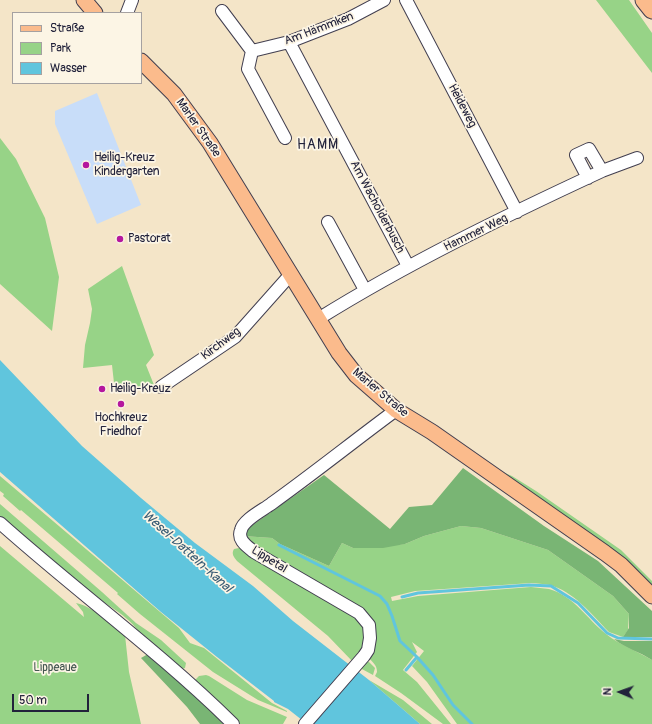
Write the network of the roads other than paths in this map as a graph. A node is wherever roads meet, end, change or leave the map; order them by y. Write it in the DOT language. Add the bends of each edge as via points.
graph roads {
  1 [pos="84,0"];
  2 [pos="132,0"];
  3 [pos="384,0"];
  4 [pos="406,0"];
  5 [pos="644,0"];
  6 [pos="652,10"];
  7 [pos="94,12"];
  8 [pos="126,12"];
  9 [pos="222,12"];
  10 [pos="289,42"];
  11 [pos="252,51"];
  12 [pos="142,63"];
  13 [pos="285,138"];
  14 [pos="637,158"];
  15 [pos="602,171"];
  16 [pos="588,178"];
  17 [pos="517,212"];
  18 [pos="328,222"];
  19 [pos="408,266"];
  20 [pos="291,274"];
  21 [pos="365,290"];
  22 [pos="318,319"];
  23 [pos="160,387"];
  24 [pos="396,410"];
  25 [pos="0,523"];
  26 [pos="652,596"];
  27 [pos="233,724"];
  28 [pos="305,724"];
  1 -- 7 [label="main road"];
  2 -- 8 [label="street"];
  3 -- 10 [label="street, Am Hämmken" via="348,19"];
  4 -- 17 [label="street, Heideweg"];
  5 -- 6 [label="highway"];
  9 -- 11 [label="street"];
  10 -- 11 [label="street, Am Hämmken"];
  10 -- 19 [label="street, Am Wacholderbusch"];
  11 -- 13 [label="street" via="248,69"];
  12 -- 20 [label="main road, Marler Straße" via="174,94 210,143"];
  14 -- 15 [label="street, Hammer Weg"];
  15 -- 16 [label="street, Hammer Weg"];
  15 -- 16 [label="street" via="589,148 576,156"];
  16 -- 17 [label="street, Hammer Weg"];
  17 -- 19 [label="street, Hammer Weg"];
  18 -- 21 [label="street"];
  19 -- 21 [label="street, Hammer Weg"];
  20 -- 22 [label="main road, Marler Straße"];
  20 -- 23 [label="street, Kirchweg" via="235,337"];
  21 -- 22 [label="street, Hammer Weg"];
  22 -- 24 [label="main road, Marler Straße" via="347,364"];
  24 -- 26 [label="main road, Marler Straße" via="432,432 621,565"];
  24 -- 28 [label="street, Lippetal" via="247,521 240,531 244,544 254,552 355,610 369,625 370,642 364,656"];
  25 -- 27 [label="street" via="130,631"];
}
